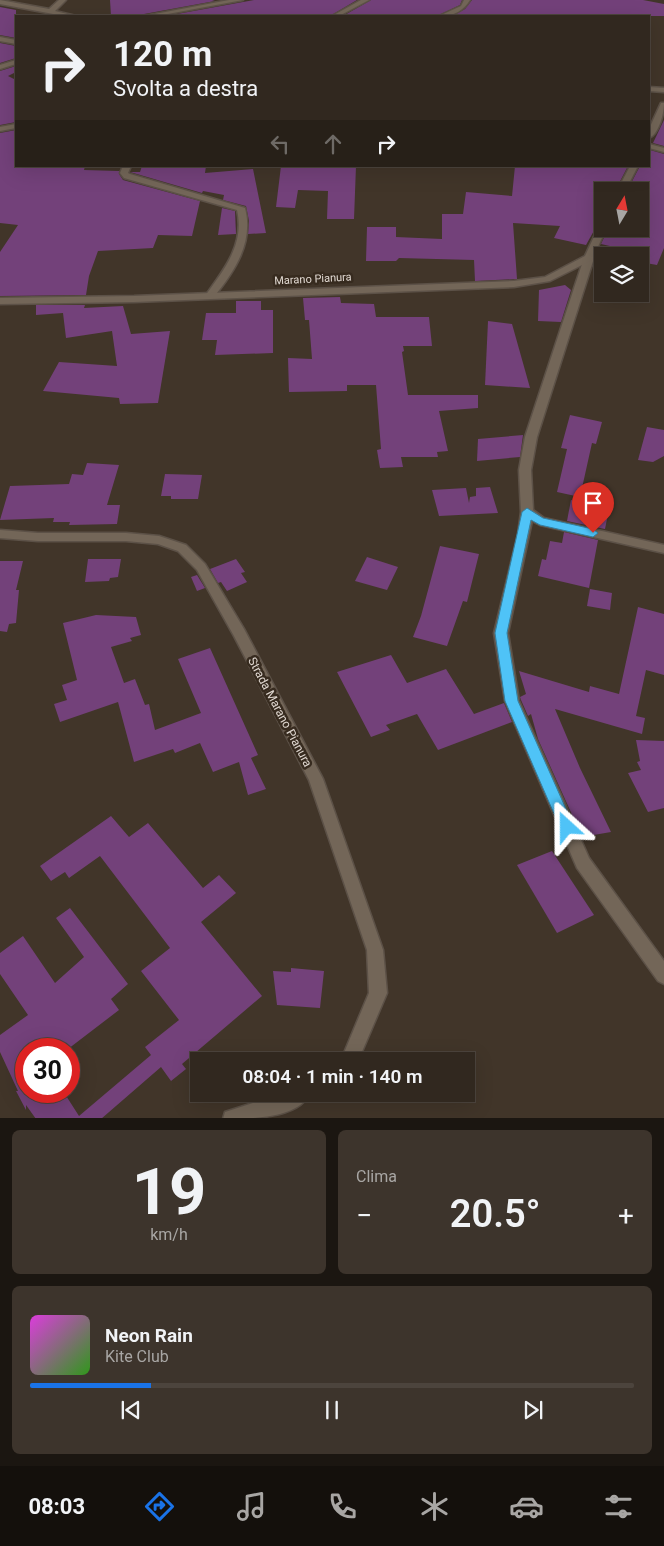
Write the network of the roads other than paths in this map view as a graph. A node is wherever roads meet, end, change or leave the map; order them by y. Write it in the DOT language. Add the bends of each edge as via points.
graph roads {
  1 [pos="63,0"];
  2 [pos="240,0"];
  3 [pos="366,0"];
  4 [pos="467,0"];
  5 [pos="0,2"];
  6 [pos="50,12"];
  7 [pos="67,15"];
  8 [pos="153,15"];
  9 [pos="336,15"];
  10 [pos="444,15"];
  11 [pos="0,39"];
  12 [pos="15,42"];
  13 [pos="15,62"];
  14 [pos="0,66"];
  15 [pos="650,89"];
  16 [pos="664,90"];
  17 [pos="664,105"];
  18 [pos="661,117"];
  19 [pos="15,126"];
  20 [pos="0,129"];
  21 [pos="650,134"];
  22 [pos="650,146"];
  23 [pos="664,150"];
  24 [pos="127,167"];
  25 [pos="633,167"];
  26 [pos="626,182"];
  27 [pos="597,238"];
  28 [pos="588,258"];
  29 [pos="210,296"];
  30 [pos="0,302"];
  31 [pos="527,512"];
  32 [pos="0,534"];
  33 [pos="664,549"];
  34 [pos="664,975"];
  35 [pos="353,1052"];
  36 [pos="283,1102"];
  37 [pos="232,1118"];
  1 -- 6 [label="street"];
  2 -- 8 [label="street"];
  3 -- 9 [label="street"];
  4 -- 10 [label="street" via="462,7"];
  5 -- 6 [label="street"];
  6 -- 7 [label="street"];
  11 -- 12 [label="street"];
  13 -- 14 [label="street"];
  15 -- 16 [label="street"];
  17 -- 18 [label="street"];
  18 -- 21 [label="street"];
  19 -- 20 [label="street"];
  22 -- 23 [label="street"];
  24 -- 29 [label="street" via="124,173 127,176 241,208 244,233 238,252"];
  25 -- 26 [label="street"];
  27 -- 28 [label="street"];
  28 -- 29 [label="street, Marano Pianura" via="547,279 514,284"];
  28 -- 31 [label="street" via="531,438 525,470"];
  29 -- 30 [label="street, Marano Pianura"];
  31 -- 33 [label="street" via="540,521"];
  31 -- 34 [label="street" via="501,633 512,701 583,863"];
  32 -- 35 [label="street, Strada Marano Pianura" via="159,540 182,548 201,567 316,779 375,950 378,993"];
  36 -- 37 [label="street"];
}
